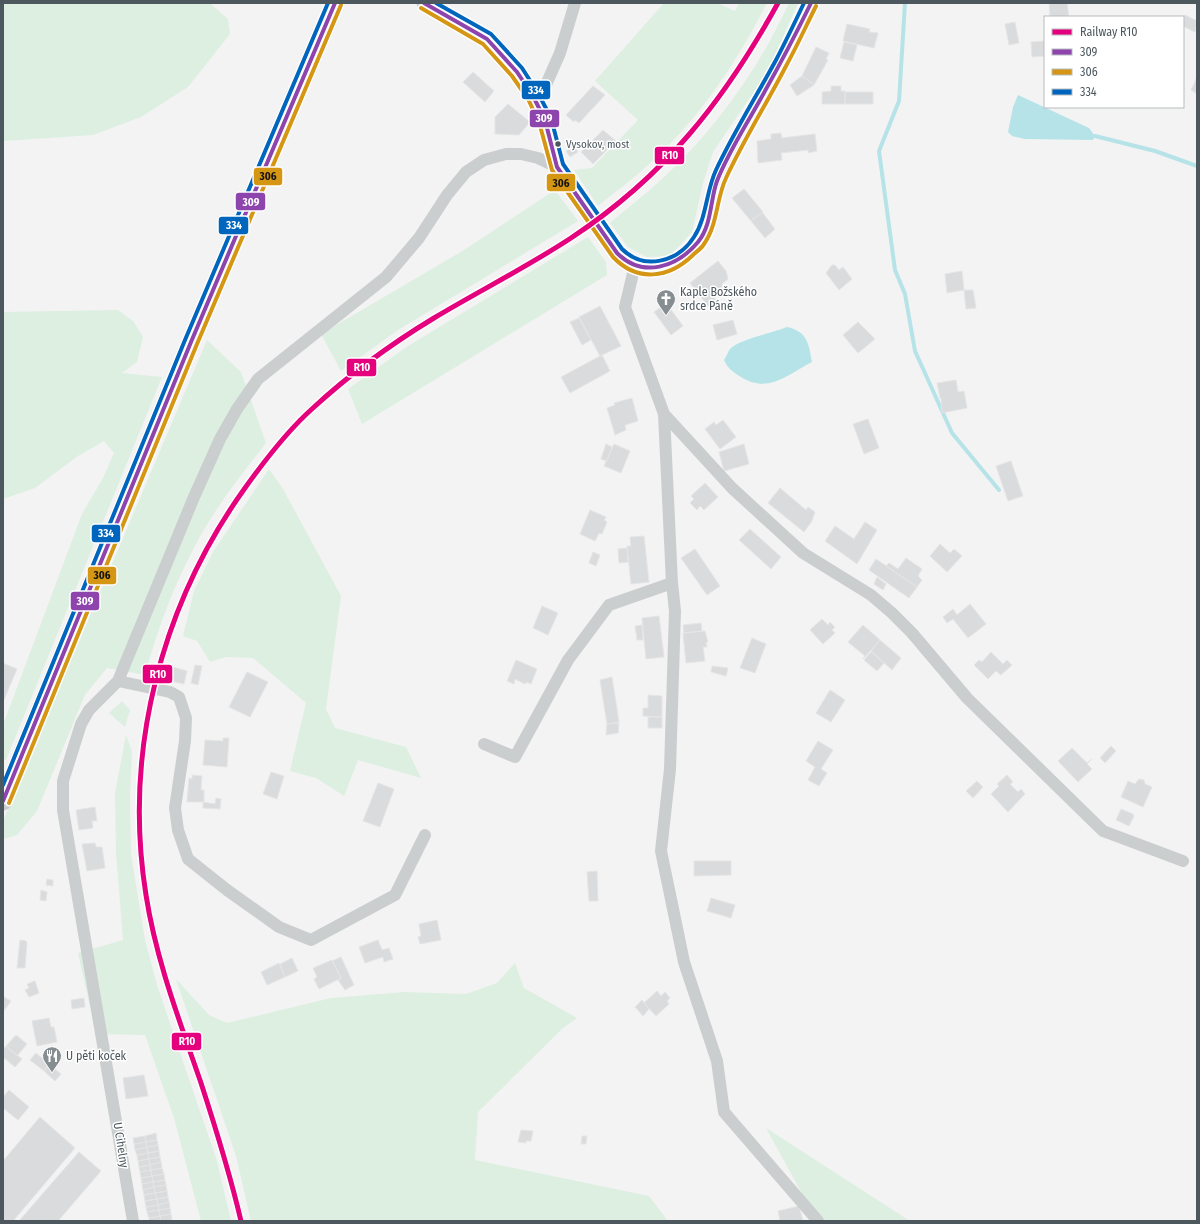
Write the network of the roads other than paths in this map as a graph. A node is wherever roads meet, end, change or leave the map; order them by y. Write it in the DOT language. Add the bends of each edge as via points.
graph roads {
  1 [pos="335,3"];
  2 [pos="424,3"];
  3 [pos="575,3"];
  4 [pos="811,3"];
  5 [pos="533,96"];
  6 [pos="560,172"];
  7 [pos="635,265"];
  8 [pos="664,414"];
  9 [pos="672,584"];
  10 [pos="118,681"];
  11 [pos="484,744"];
  12 [pos="3,801"];
  13 [pos="425,835"];
  14 [pos="1183,861"];
  15 [pos="133,1221"];
  16 [pos="818,1221"];
  1 -- 12 [label="main road" via="163,411"];
  2 -- 5 [label="street" via="487,39 518,72"];
  3 -- 5 [label="street" via="560,53 545,87"];
  4 -- 7 [label="street" via="755,113 731,152 717,182 708,222 699,241 671,264 651,269"];
  5 -- 6 [label="street" via="545,120"];
  6 -- 7 [label="street" via="617,253"];
  6 -- 10 [label="street" via="538,158 520,154 506,154 484,160 466,172 386,277 258,379 237,408 220,439"];
  7 -- 8 [label="street" via="625,307"];
  8 -- 9 [label="street"];
  8 -- 14 [label="street" via="732,488 797,549 871,595 892,613 967,698 1103,831"];
  9 -- 11 [label="street" via="609,605 568,660 515,757"];
  9 -- 16 [label="street" via="675,611 670,769 661,851 684,962 717,1061 724,1112"];
  10 -- 13 [label="street" via="170,692 179,697 186,718 175,808 178,830 188,859 279,927 311,940 395,896"];
  10 -- 15 [label="street, U Cihelny" via="89,710 82,724 63,781 63,810"];
}
